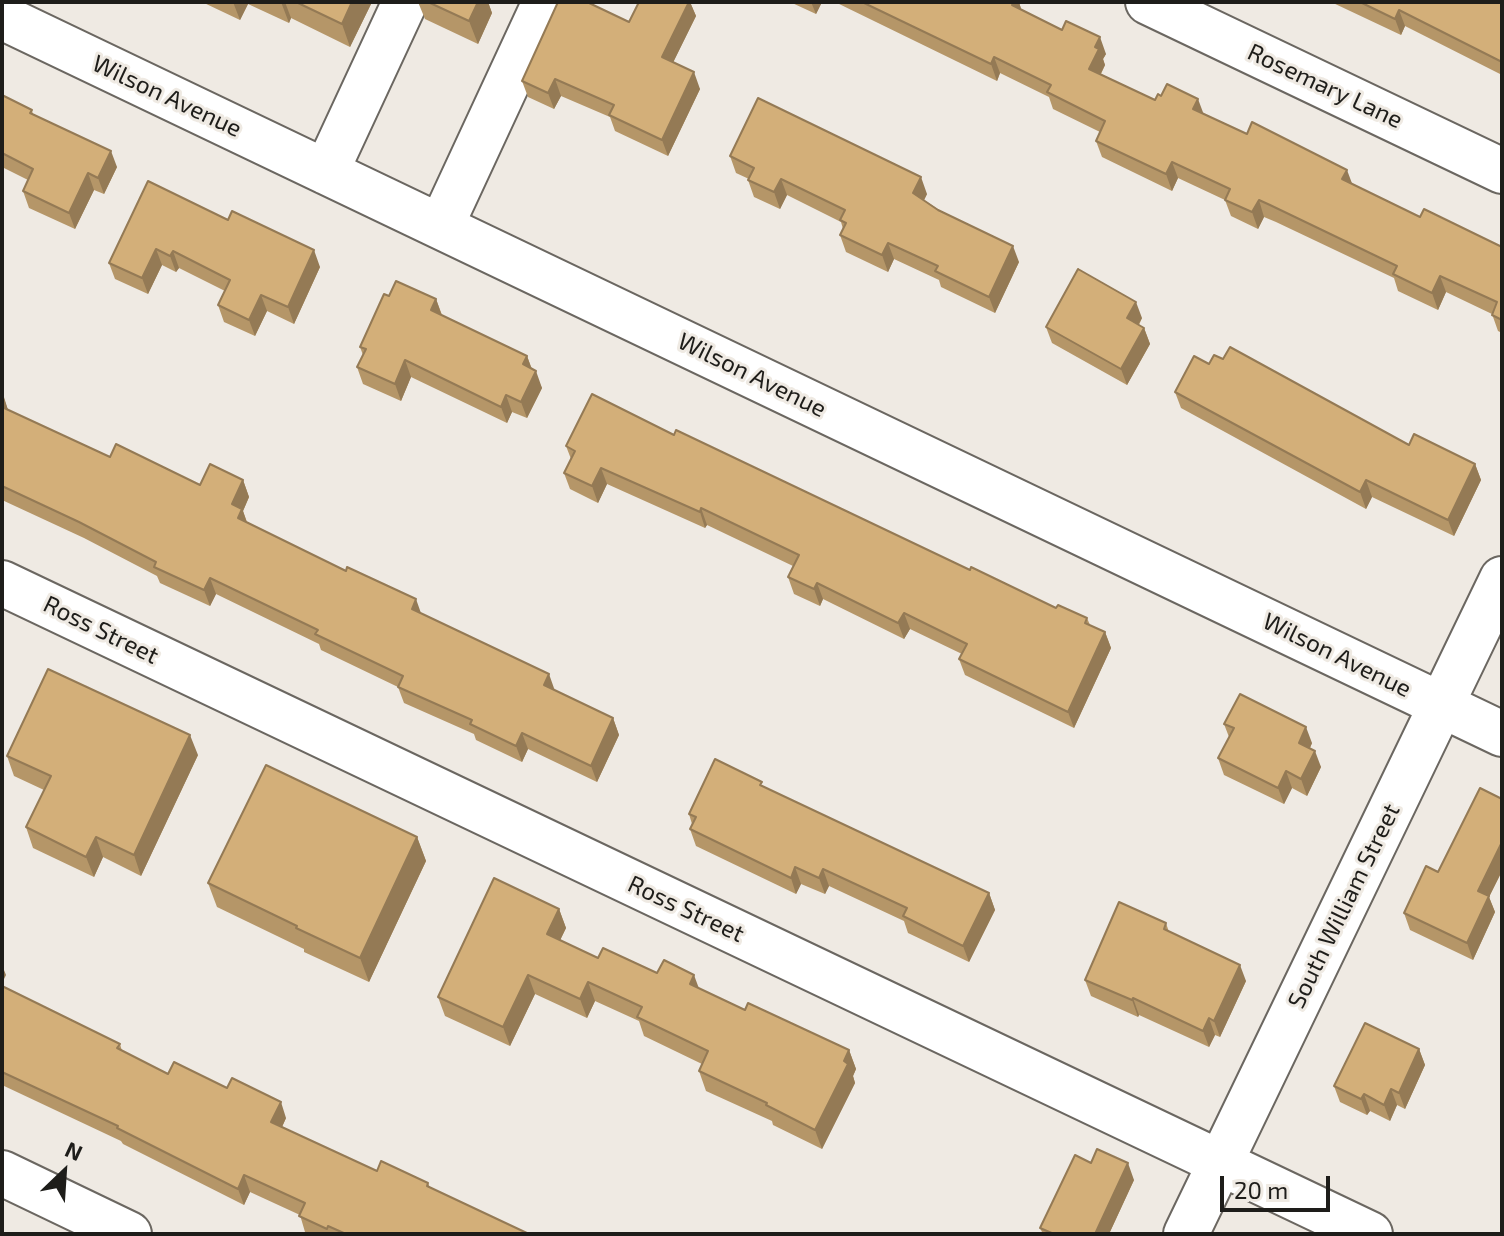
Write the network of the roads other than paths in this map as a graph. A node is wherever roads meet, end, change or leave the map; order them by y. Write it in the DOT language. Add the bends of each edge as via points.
graph roads {
  1 [pos="405,2"];
  2 [pos="545,2"];
  3 [pos="1148,2"];
  4 [pos="2,17"];
  5 [pos="1502,171"];
  6 [pos="326,172"];
  7 [pos="441,226"];
  8 [pos="1502,579"];
  9 [pos="2,583"];
  10 [pos="1441,705"];
  11 [pos="1502,734"];
  12 [pos="1221,1163"];
  13 [pos="2,1173"];
  14 [pos="129,1234"];
  15 [pos="1186,1234"];
  16 [pos="1370,1234"];
  1 -- 6 [label="street"];
  2 -- 7 [label="street"];
  3 -- 5 [label="street, Rosemary Lane"];
  4 -- 6 [label="street, Wilson Avenue"];
  6 -- 7 [label="street, Wilson Avenue"];
  7 -- 10 [label="street, Wilson Avenue"];
  8 -- 10 [label="street, South William Street"];
  9 -- 12 [label="street, Ross Street"];
  10 -- 11 [label="street, Wilson Avenue"];
  10 -- 12 [label="street, South William Street"];
  12 -- 15 [label="street, South William Street"];
  12 -- 16 [label="street, Ross Street"];
  13 -- 14 [label="street"];
}
